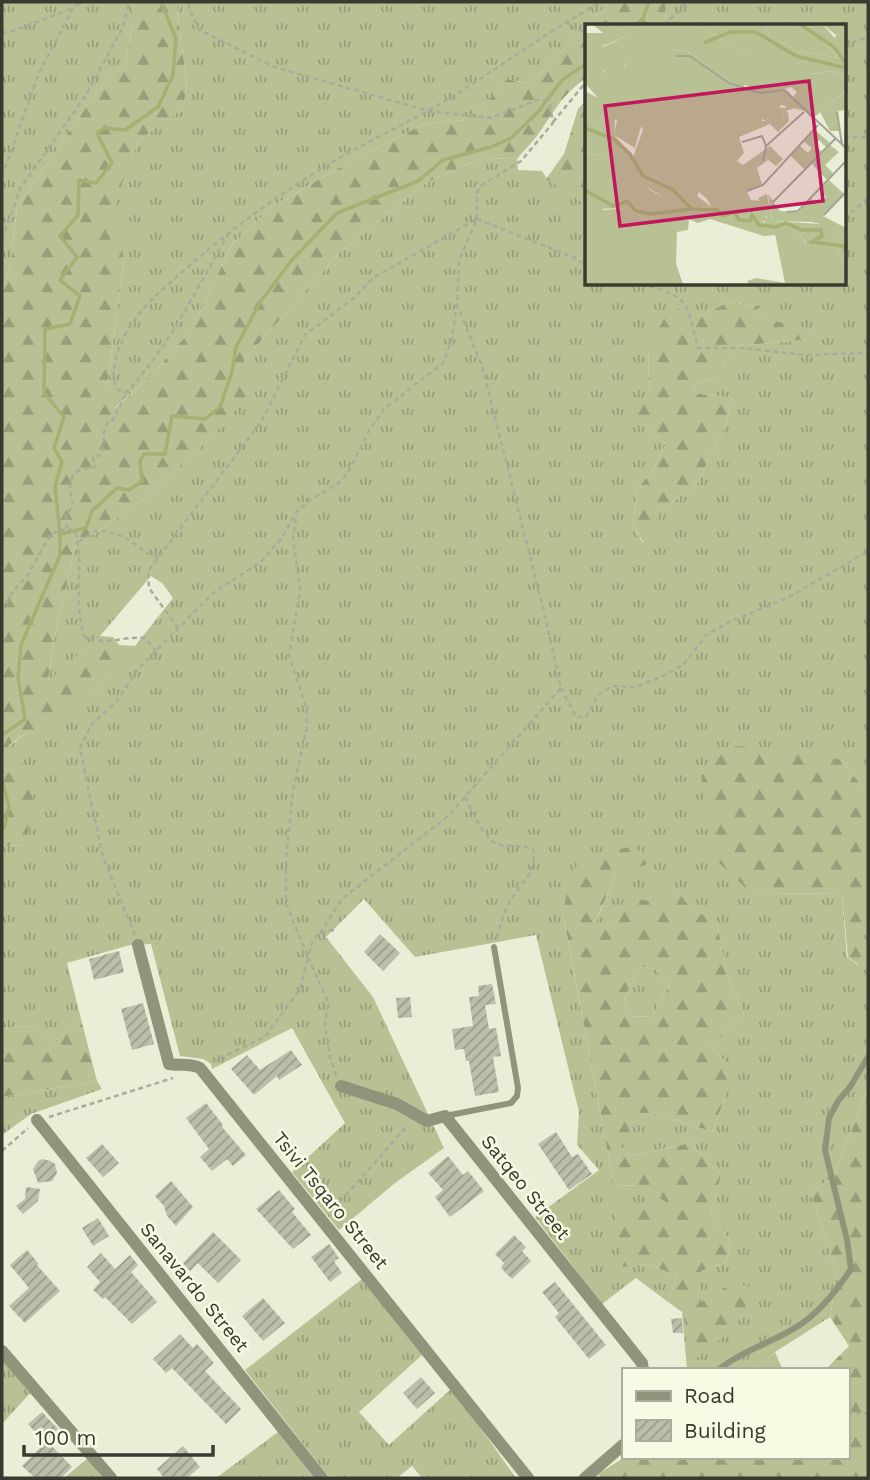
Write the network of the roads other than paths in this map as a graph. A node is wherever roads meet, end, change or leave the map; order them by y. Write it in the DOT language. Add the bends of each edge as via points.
graph roads {
  1 [pos="138,945"];
  2 [pos="494,947"];
  3 [pos="868,1057"];
  4 [pos="341,1086"];
  5 [pos="444,1116"];
  6 [pos="37,1121"];
  7 [pos="2,1351"];
  8 [pos="643,1368"];
  9 [pos="720,1368"];
  10 [pos="622,1446"];
  11 [pos="111,1478"];
  12 [pos="322,1478"];
  13 [pos="528,1478"];
  14 [pos="586,1478"];
  1 -- 13 [label="street, Tsivi Tsqaro Street" via="169,1064 191,1063 200,1068"];
  2 -- 5 [label="lane" via="517,1096 511,1102"];
  3 -- 9 [label="lane" via="829,1118 824,1150 851,1269 834,1294 803,1323"];
  4 -- 5 [label="street" via="397,1104 427,1121"];
  5 -- 8 [label="street, Satqeo Street"];
  6 -- 12 [label="street, Sanavardo Street"];
  7 -- 11 [label="street"];
  10 -- 14 [label="street"];
}
